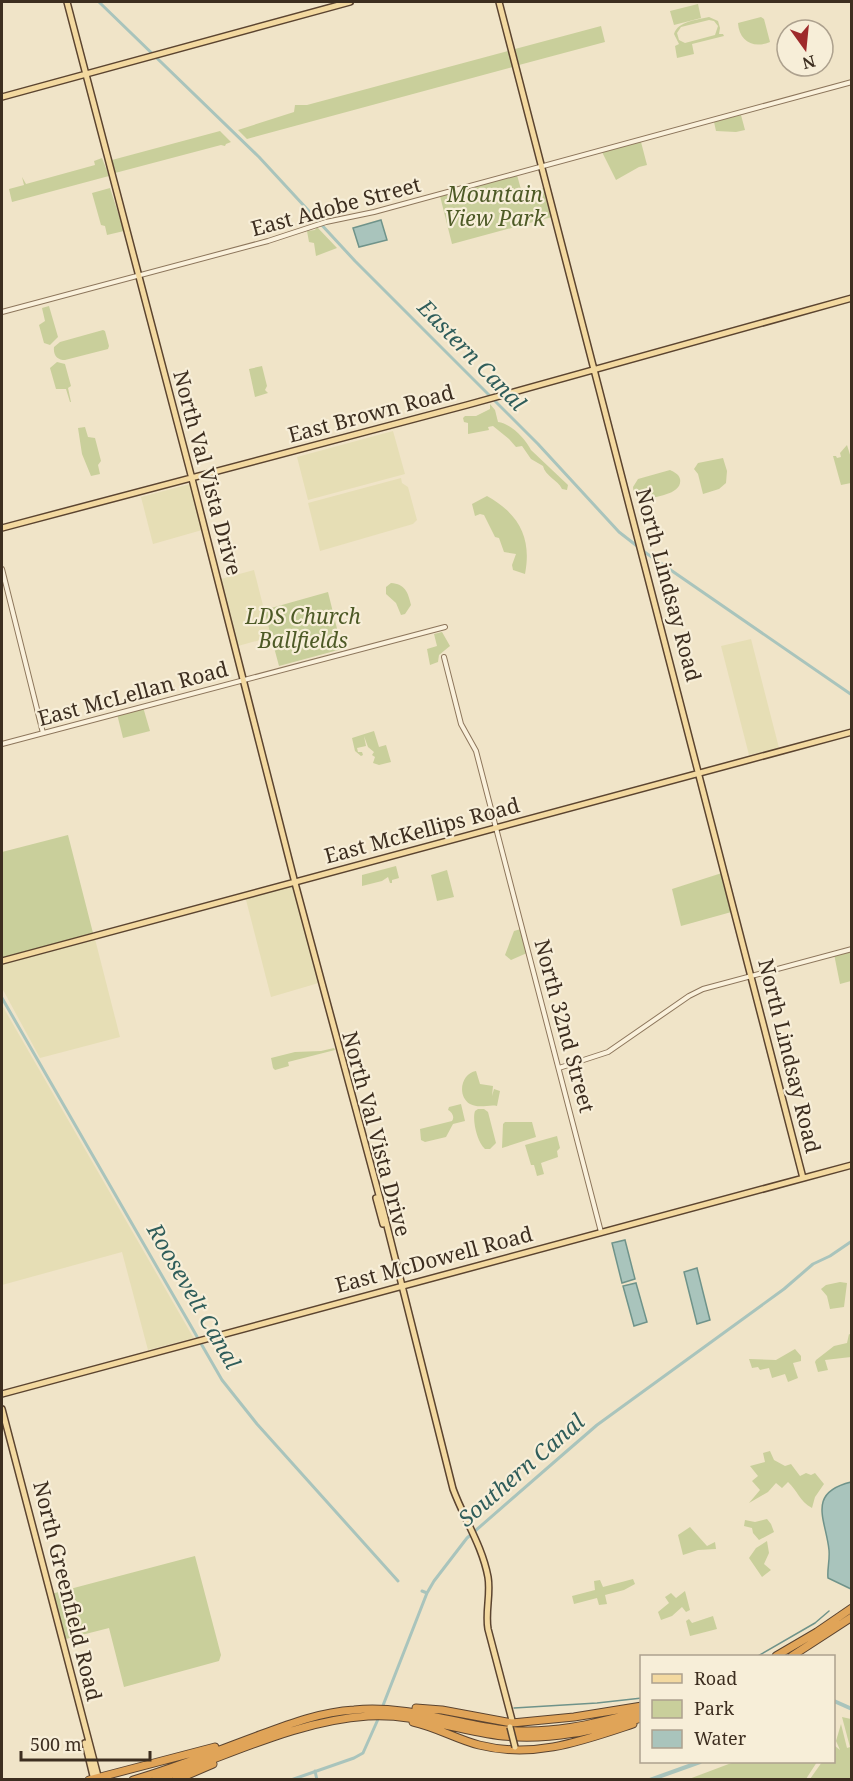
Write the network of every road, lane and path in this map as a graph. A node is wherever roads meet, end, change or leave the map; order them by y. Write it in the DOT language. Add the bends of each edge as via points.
graph roads {
  1 [pos="67,2"];
  2 [pos="350,2"];
  3 [pos="499,2"];
  4 [pos="86,74"];
  5 [pos="852,82"];
  6 [pos="2,97"];
  7 [pos="542,166"];
  8 [pos="139,276"];
  9 [pos="852,298"];
  10 [pos="2,312"];
  11 [pos="595,368"];
  12 [pos="192,478"];
  13 [pos="2,528"];
  14 [pos="2,569"];
  15 [pos="445,627"];
  16 [pos="444,657"];
  17 [pos="243,681"];
  18 [pos="852,732"];
  19 [pos="43,734"];
  20 [pos="2,744"];
  21 [pos="699,772"];
  22 [pos="497,828"];
  23 [pos="295,883"];
  24 [pos="852,949"];
  25 [pos="2,961"];
  26 [pos="752,976"];
  27 [pos="559,1068"];
  28 [pos="852,1165"];
  29 [pos="803,1178"];
  30 [pos="602,1232"];
  31 [pos="400,1286"];
  32 [pos="2,1392"];
  33 [pos="2,1409"];
  34 [pos="11,1446"];
  35 [pos="25,1507"];
  36 [pos="32,1522"];
  37 [pos="852,1608"];
  38 [pos="852,1617"];
  39 [pos="778,1655"];
  40 [pos="794,1655"];
  41 [pos="640,1708"];
  42 [pos="387,1709"];
  43 [pos="640,1709"];
  44 [pos="374,1714"];
  45 [pos="394,1715"];
  46 [pos="640,1719"];
  47 [pos="640,1720"];
  48 [pos="511,1725"];
  49 [pos="281,1727"];
  50 [pos="252,1745"];
  51 [pos="517,1748"];
  52 [pos="95,1779"];
  53 [pos="132,1779"];
  54 [pos="155,1779"];
  55 [pos="176,1779"];
  1 -- 4 [label="main road, North Val Vista Drive"];
  2 -- 4 [label="main road"];
  3 -- 7 [label="main road, North Lindsay Road"];
  4 -- 6 [label="main road"];
  4 -- 8 [label="main road, North Val Vista Drive"];
  5 -- 7 [label="street, East Adobe Street"];
  7 -- 8 [label="street, East Adobe Street"];
  7 -- 11 [label="main road, North Lindsay Road"];
  8 -- 10 [label="street, East Adobe Street"];
  8 -- 12 [label="main road, North Val Vista Drive"];
  9 -- 11 [label="main road, East Brown Road"];
  11 -- 12 [label="main road, East Brown Road"];
  11 -- 21 [label="main road, North Lindsay Road"];
  12 -- 13 [label="main road, East Brown Road"];
  12 -- 17 [label="main road, North Val Vista Drive"];
  14 -- 19 [label="street"];
  15 -- 17 [label="street, East McLellan Road"];
  16 -- 22 [label="street, North 32nd Street" via="461,724 476,751"];
  17 -- 19 [label="street, East McLellan Road"];
  17 -- 23 [label="main road, North Val Vista Drive"];
  18 -- 21 [label="main road, East McKellips Road"];
  19 -- 20 [label="street, East McLellan Road"];
  21 -- 22 [label="main road, East McKellips Road"];
  21 -- 26 [label="main road, North Lindsay Road"];
  22 -- 23 [label="main road, East McKellips Road"];
  22 -- 27 [label="street, North 32nd Street"];
  23 -- 25 [label="main road, East McKellips Road"];
  23 -- 31 [label="main road, North Val Vista Drive"];
  24 -- 26 [label="street"];
  26 -- 27 [label="street" via="695,992 608,1052"];
  26 -- 29 [label="main road, North Lindsay Road"];
  27 -- 30 [label="street, North 32nd Street"];
  28 -- 29 [label="main road, East McDowell Road"];
  29 -- 30 [label="main road, East McDowell Road"];
  30 -- 31 [label="main road, East McDowell Road"];
  31 -- 32 [label="main road, East McDowell Road"];
  31 -- 48 [label="main road, North Val Vista Drive" via="453,1489 489,1580 487,1620"];
  33 -- 34 [label="main road, North Greenfield Road"];
  34 -- 35 [label="main road, North Greenfield Road"];
  34 -- 36 [label="main road, North Greenfield Road"];
  35 -- 36 [label="main road"];
  35 -- 52 [label="main road, North Greenfield Road"];
  36 -- 52 [label="main road, North Greenfield Road"];
  37 -- 39 [label="highway"];
  38 -- 40 [label="highway"];
  41 -- 48 [label="highway"];
  42 -- 44 [label="highway"];
  42 -- 45 [label="highway"];
  42 -- 48 [label="highway" via="442,1710"];
  43 -- 45 [label="highway" via="576,1727 528,1731 498,1729 420,1712"];
  44 -- 45 [label="highway"];
  44 -- 49 [label="highway" via="333,1712"];
  44 -- 50 [label="highway" via="319,1723"];
  45 -- 46 [label="highway" via="493,1735 533,1737 577,1734"];
  45 -- 51 [label="highway" via="481,1746"];
  47 -- 51 [label="highway" via="569,1745"];
  48 -- 51 [label="main road, North Val Vista Drive, bridge"];
  49 -- 52 [label="highway"];
  49 -- 53 [label="highway"];
  50 -- 54 [label="highway"];
  50 -- 55 [label="highway"];
}
